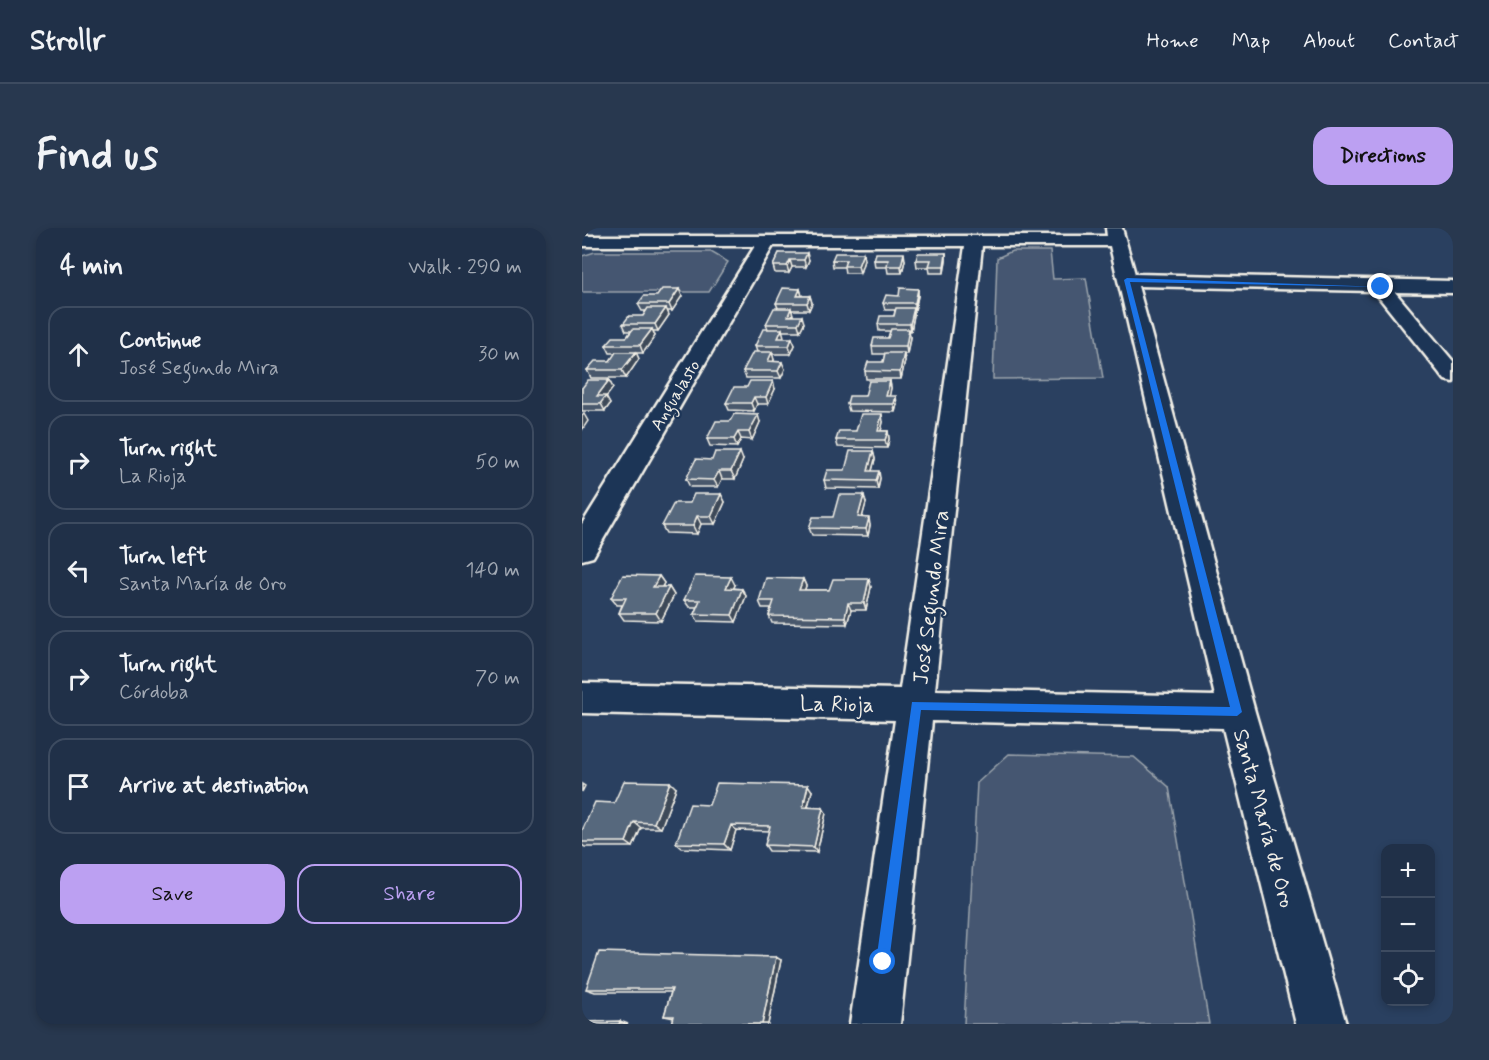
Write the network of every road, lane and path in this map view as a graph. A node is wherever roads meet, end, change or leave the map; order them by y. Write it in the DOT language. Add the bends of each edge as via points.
graph roads {
  1 [pos="1115,234"];
  2 [pos="643,235"];
  3 [pos="582,241"];
  4 [pos="767,241"];
  5 [pos="974,241"];
  6 [pos="1127,280"];
  7 [pos="1381,287"];
  8 [pos="1453,287"];
  9 [pos="1453,375"];
  10 [pos="582,549"];
  11 [pos="582,698"];
  12 [pos="916,705"];
  13 [pos="1237,712"];
  14 [pos="875,1024"];
  15 [pos="1321,1024"];
  1 -- 5 [label="street"];
  1 -- 6 [label="street, Santa María de Oro"];
  2 -- 3 [label="street"];
  2 -- 4 [label="street"];
  4 -- 5 [label="street"];
  4 -- 10 [label="street, Angualasto"];
  5 -- 12 [label="street, José Segundo Mira"];
  6 -- 7 [label="street"];
  6 -- 13 [label="street, Santa María de Oro"];
  7 -- 8 [label="street"];
  7 -- 9 [label="street"];
  11 -- 12 [label="street, La Rioja"];
  12 -- 13 [label="street, La Rioja"];
  12 -- 14 [label="street, José Segundo Mira"];
  13 -- 15 [label="street, Santa María de Oro"];
}
